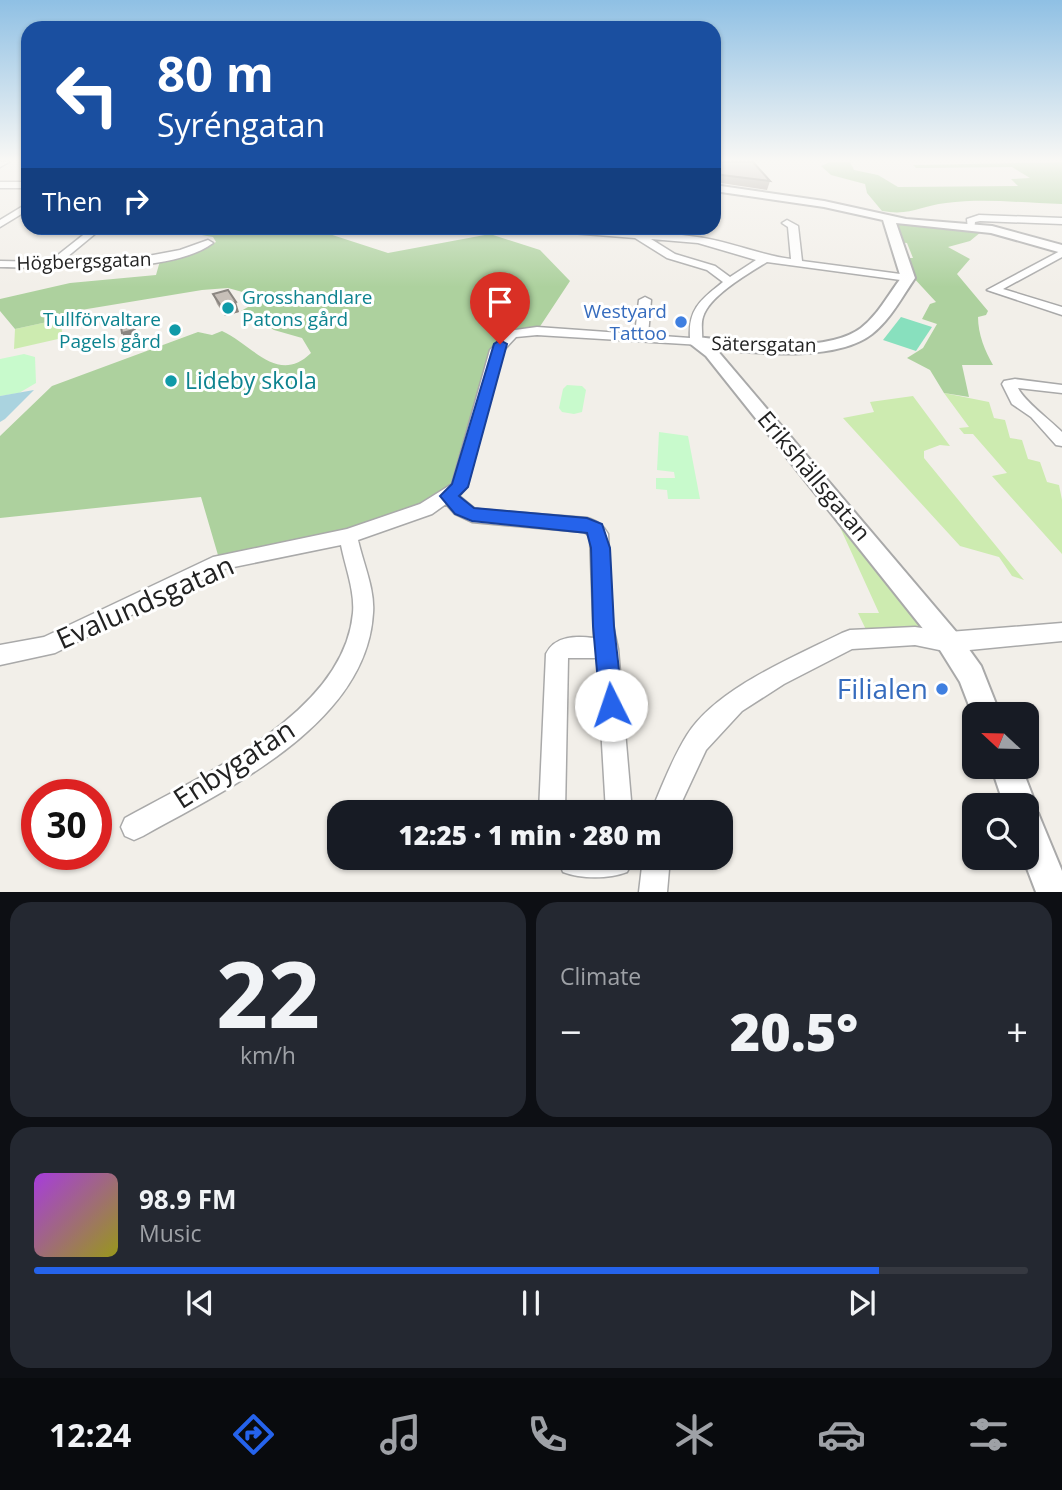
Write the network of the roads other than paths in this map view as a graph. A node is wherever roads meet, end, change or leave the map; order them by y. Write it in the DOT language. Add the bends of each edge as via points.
graph roads {
  1 [pos="821,204"];
  2 [pos="21,210"];
  3 [pos="0,215"];
  4 [pos="13,215"];
  5 [pos="21,215"];
  6 [pos="888,218"];
  7 [pos="1062,221"];
  8 [pos="787,223"];
  9 [pos="0,224"];
  10 [pos="971,228"];
  11 [pos="88,235"];
  12 [pos="638,235"];
  13 [pos="653,235"];
  14 [pos="208,243"];
  15 [pos="1062,251"];
  16 [pos="765,259"];
  17 [pos="0,264"];
  18 [pos="52,264"];
  19 [pos="797,264"];
  20 [pos="908,278"];
  21 [pos="731,282"];
  22 [pos="645,300"];
  23 [pos="1062,311"];
  24 [pos="641,338"];
  25 [pos="696,342"];
  26 [pos="1032,385"];
  27 [pos="1062,389"];
  28 [pos="1036,414"];
  29 [pos="1062,441"];
  30 [pos="449,496"];
  31 [pos="348,536"];
  32 [pos="1062,632"];
  33 [pos="949,642"];
  34 [pos="607,649"];
  35 [pos="0,655"];
  36 [pos="981,702"];
  37 [pos="552,800"];
  38 [pos="618,800"];
  39 [pos="669,800"];
  40 [pos="134,827"];
  41 [pos="1039,855"];
  42 [pos="656,870"];
  43 [pos="653,891"];
  44 [pos="1053,891"];
  1 -- 6 [label="street"];
  2 -- 4 [label="street"];
  3 -- 4 [label="street"];
  4 -- 5 [label="street"];
  4 -- 9 [label="street"];
  6 -- 10 [label="street"];
  6 -- 20 [label="street"];
  7 -- 10 [label="street" via="979,218 970,221"];
  8 -- 19 [label="street" via="793,226"];
  10 -- 15 [label="street" via="1020,236"];
  11 -- 18 [label="street"];
  12 -- 21 [label="street" via="671,256 702,264"];
  13 -- 16 [label="street" via="699,240"];
  14 -- 18 [label="street, Högbergsgatan" via="177,255 137,262"];
  15 -- 23 [label="street" via="993,290"];
  16 -- 19 [label="street"];
  16 -- 21 [label="street"];
  17 -- 18 [label="street, Högbergsgatan"];
  19 -- 20 [label="street"];
  20 -- 25 [label="street, Sätersgatan" via="865,333 846,340 786,348"];
  21 -- 25 [label="street" via="698,313"];
  22 -- 24 [label="street"];
  24 -- 25 [label="street"];
  24 -- 30 [label="street" via="528,330 512,334 497,349 459,487"];
  25 -- 33 [label="street, Erikshällsgatan" via="712,353"];
  26 -- 27 [label="street"];
  26 -- 28 [label="street" via="1038,400"];
  26 -- 28 [label="street" via="1009,384 1017,401"];
  28 -- 29 [label="street"];
  30 -- 31 [label="street, Evalundsgatan" via="426,509"];
  30 -- 34 [label="street" via="472,514 595,529"];
  31 -- 35 [label="street, Evalundsgatan" via="220,562 47,646"];
  31 -- 40 [label="street, Enbygatan" via="363,613 353,657 327,700 269,748"];
  32 -- 33 [label="street"];
  33 -- 36 [label="street, Erikshällsgatan" via="971,675"];
  33 -- 39 [label="street" via="915,636 850,639 776,677 734,703 709,726"];
  34 -- 37 [label="street" via="570,646 557,653"];
  34 -- 38 [label="street"];
  41 -- 44 [label="street"];
  42 -- 43 [label="street"];
}
